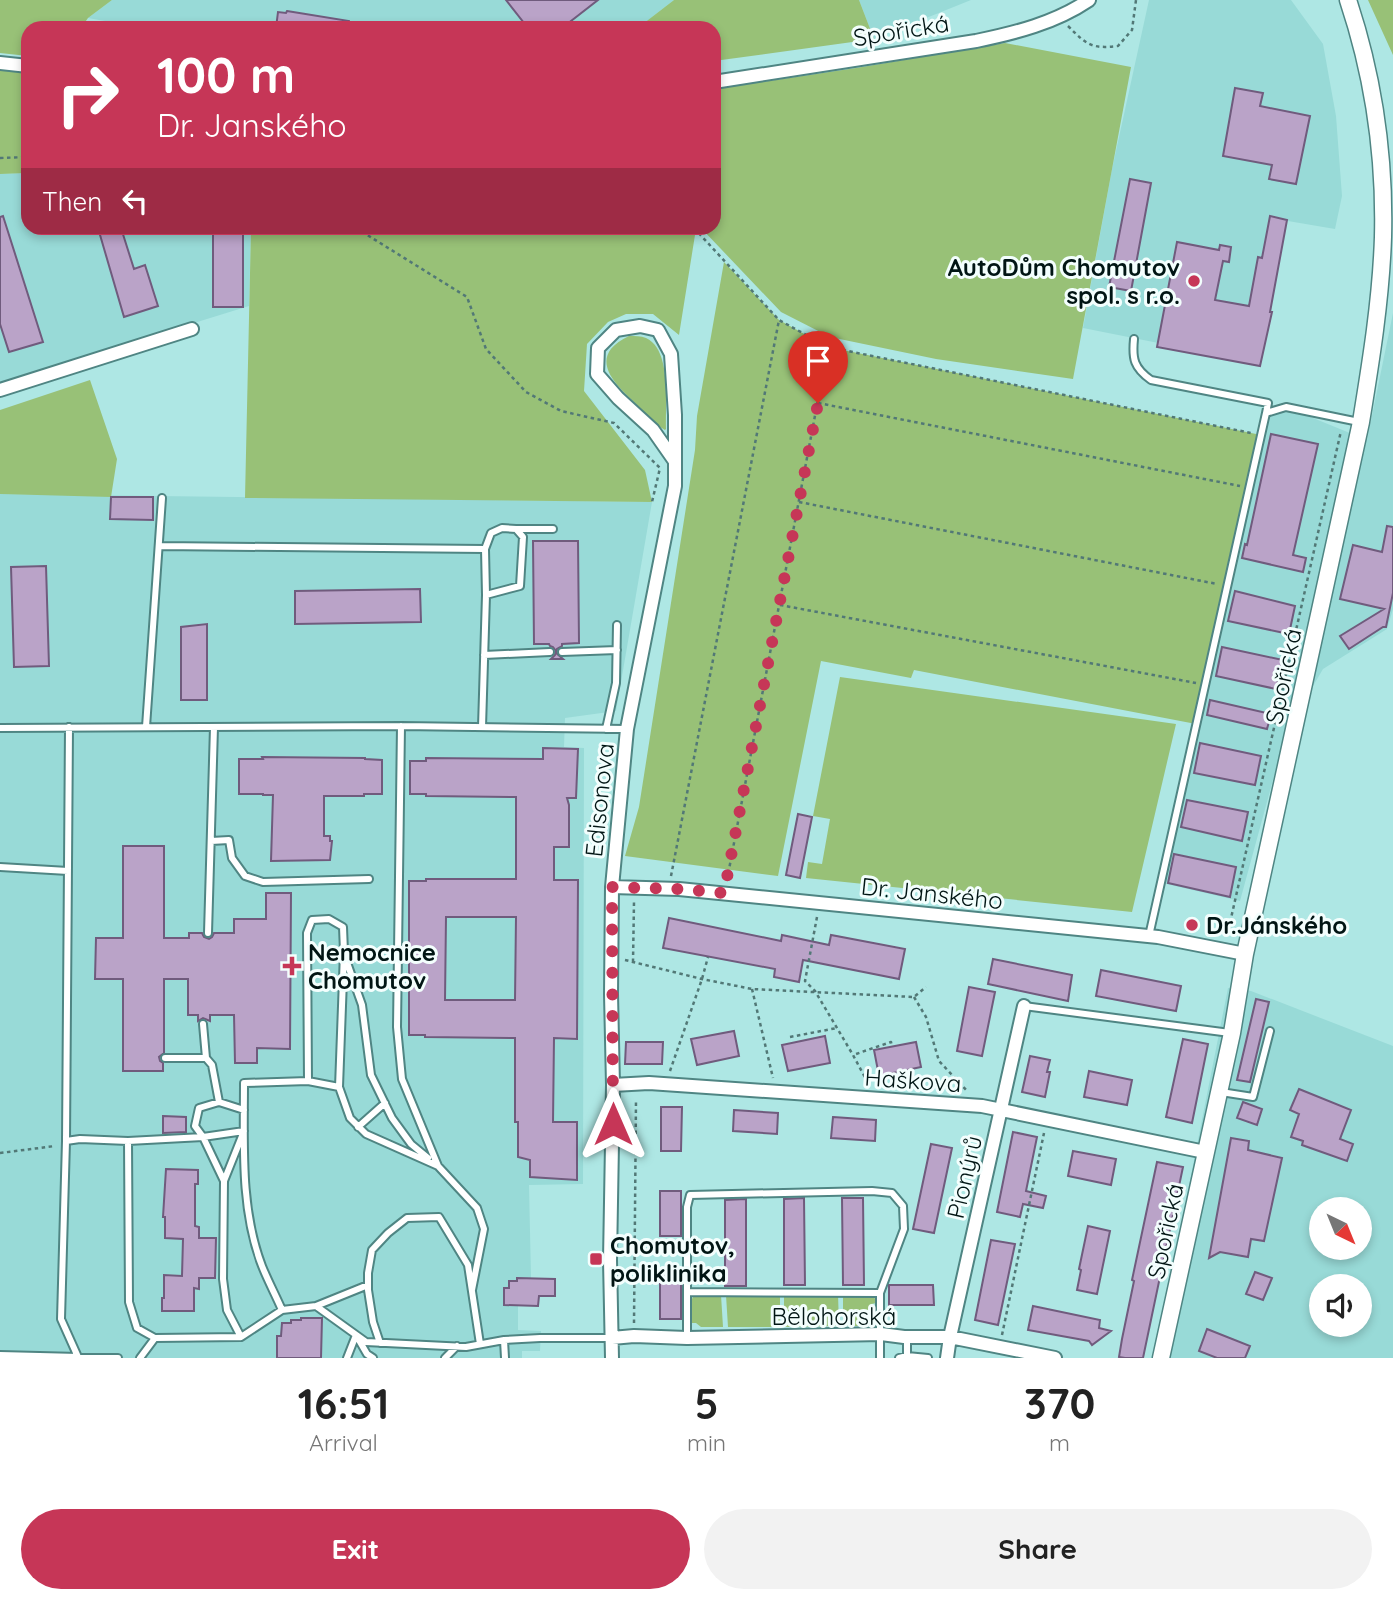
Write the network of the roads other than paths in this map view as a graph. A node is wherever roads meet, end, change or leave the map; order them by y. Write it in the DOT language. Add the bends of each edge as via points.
graph roads {
  1 [pos="1089,0"];
  2 [pos="1348,0"];
  3 [pos="0,63"];
  4 [pos="21,65"];
  5 [pos="721,81"];
  6 [pos="192,329"];
  7 [pos="1134,339"];
  8 [pos="0,390"];
  9 [pos="1266,413"];
  10 [pos="1361,422"];
  11 [pos="674,460"];
  12 [pos="162,498"];
  13 [pos="516,529"];
  14 [pos="553,529"];
  15 [pos="159,546"];
  16 [pos="485,549"];
  17 [pos="486,595"];
  18 [pos="617,625"];
  19 [pos="617,650"];
  20 [pos="550,652"];
  21 [pos="562,652"];
  22 [pos="484,655"];
  23 [pos="401,726"];
  24 [pos="69,727"];
  25 [pos="146,727"];
  26 [pos="214,727"];
  27 [pos="482,727"];
  28 [pos="0,728"];
  29 [pos="606,729"];
  30 [pos="627,729"];
  31 [pos="211,841"];
  32 [pos="0,867"];
  33 [pos="68,871"];
  34 [pos="369,879"];
  35 [pos="612,887"];
  36 [pos="208,933"];
  37 [pos="1149,936"];
  38 [pos="344,951"];
  39 [pos="1245,954"];
  40 [pos="1024,1006"];
  41 [pos="203,1024"];
  42 [pos="1270,1031"];
  43 [pos="1232,1033"];
  44 [pos="165,1058"];
  45 [pos="206,1058"];
  46 [pos="308,1082"];
  47 [pos="613,1085"];
  48 [pos="339,1087"];
  49 [pos="1219,1091"];
  50 [pos="219,1102"];
  51 [pos="385,1104"];
  52 [pos="1001,1109"];
  53 [pos="244,1110"];
  54 [pos="358,1127"];
  55 [pos="244,1131"];
  56 [pos="203,1137"];
  57 [pos="128,1140"];
  58 [pos="66,1143"];
  59 [pos="1205,1152"];
  60 [pos="438,1166"];
  61 [pos="224,1181"];
  62 [pos="368,1285"];
  63 [pos="472,1290"];
  64 [pos="687,1292"];
  65 [pos="880,1293"];
  66 [pos="316,1306"];
  67 [pos="282,1310"];
  68 [pos="881,1334"];
  69 [pos="356,1335"];
  70 [pos="241,1337"];
  71 [pos="907,1337"];
  72 [pos="950,1337"];
  73 [pos="155,1338"];
  74 [pos="612,1338"];
  75 [pos="687,1338"];
  76 [pos="504,1340"];
  77 [pos="380,1343"];
  78 [pos="480,1344"];
  79 [pos="0,1345"];
  80 [pos="457,1346"];
  81 [pos="3,1355"];
  82 [pos="78,1357"];
  83 [pos="903,1357"];
  84 [pos="118,1358"];
  85 [pos="141,1358"];
  86 [pos="347,1358"];
  87 [pos="373,1358"];
  88 [pos="444,1358"];
  89 [pos="505,1358"];
  90 [pos="612,1358"];
  91 [pos="880,1358"];
  92 [pos="928,1358"];
  93 [pos="947,1358"];
  94 [pos="1055,1358"];
  95 [pos="1161,1358"];
  1 -- 5 [label="street, Spořická" via="1060,17 1015,33"];
  2 -- 10 [label="street, Spořická" via="1369,81 1383,206 1376,323"];
  3 -- 4 [label="street"];
  6 -- 8 [label="street"];
  7 -- 9 [label="lane" via="1135,364 1151,380 1268,403"];
  9 -- 10 [label="lane" via="1286,407"];
  9 -- 37 [label="lane"];
  10 -- 39 [label="street, Spořická"];
  11 -- 11 [label="street, Edisonova" via="671,354 658,330 640,326 616,330 598,348 597,374 653,430"];
  11 -- 30 [label="street, Edisonova" via="675,486"];
  12 -- 15 [label="lane"];
  13 -- 14 [label="lane"];
  13 -- 16 [label="lane" via="491,533"];
  13 -- 17 [label="lane" via="523,537 520,586"];
  15 -- 16 [label="lane"];
  15 -- 25 [label="lane"];
  16 -- 17 [label="lane"];
  17 -- 22 [label="lane"];
  18 -- 19 [label="lane"];
  19 -- 21 [label="lane"];
  19 -- 29 [label="lane"];
  20 -- 22 [label="lane"];
  22 -- 27 [label="lane"];
  23 -- 26 [label="lane"];
  23 -- 27 [label="lane"];
  23 -- 60 [label="lane" via="397,1027 402,1079"];
  24 -- 25 [label="lane"];
  24 -- 28 [label="lane"];
  24 -- 33 [label="lane"];
  25 -- 26 [label="lane"];
  26 -- 31 [label="lane"];
  27 -- 29 [label="lane"];
  29 -- 30 [label="lane"];
  30 -- 35 [label="street, Edisonova"];
  31 -- 34 [label="lane" via="229,840 232,858 245,876 262,882"];
  31 -- 36 [label="lane"];
  32 -- 33 [label="lane"];
  33 -- 58 [label="lane"];
  35 -- 37 [label="street, Dr. Janského" via="724,893"];
  35 -- 47 [label="street, Edisonova"];
  37 -- 39 [label="street, Dr. Janského"];
  38 -- 46 [label="lane" via="343,927 330,919 312,920 307,933"];
  38 -- 48 [label="lane"];
  38 -- 51 [label="lane" via="362,1005 371,1075"];
  39 -- 43 [label="street, Spořická"];
  40 -- 43 [label="lane"];
  40 -- 52 [label="street, Pionýrů"];
  41 -- 45 [label="lane"];
  42 -- 49 [label="lane" via="1253,1097"];
  43 -- 49 [label="street, Spořická"];
  44 -- 45 [label="lane"];
  45 -- 50 [label="lane" via="212,1065"];
  46 -- 48 [label="lane"];
  46 -- 53 [label="lane" via="244,1083"];
  47 -- 52 [label="street, Haškova" via="666,1084"];
  47 -- 74 [label="street, Edisonova"];
  48 -- 54 [label="lane" via="349,1118"];
  49 -- 59 [label="street, Spořická"];
  50 -- 53 [label="lane"];
  50 -- 56 [label="lane" via="199,1108 195,1126"];
  51 -- 54 [label="lane"];
  51 -- 60 [label="lane" via="411,1144"];
  52 -- 59 [label="street, Haškova"];
  52 -- 72 [label="street, Pionýrů"];
  53 -- 55 [label="lane"];
  54 -- 60 [label="lane"];
  55 -- 56 [label="lane"];
  55 -- 61 [label="lane"];
  55 -- 67 [label="lane" via="248,1211 261,1265"];
  56 -- 57 [label="lane"];
  56 -- 61 [label="lane"];
  57 -- 58 [label="lane"];
  57 -- 73 [label="lane" via="129,1302 137,1328"];
  58 -- 82 [label="lane" via="61,1319"];
  59 -- 95 [label="street, Spořická"];
  60 -- 63 [label="lane" via="477,1208 484,1229"];
  61 -- 70 [label="lane" via="223,1279 227,1310"];
  62 -- 63 [label="lane" via="372,1250 388,1233 407,1218 439,1217 468,1265"];
  62 -- 66 [label="lane"];
  62 -- 77 [label="lane"];
  63 -- 78 [label="lane"];
  64 -- 65 [label="lane"];
  64 -- 65 [label="lane" via="690,1195 872,1191 892,1193 903,1206 904,1229"];
  64 -- 75 [label="lane"];
  65 -- 68 [label="lane"];
  66 -- 67 [label="lane"];
  66 -- 69 [label="lane"];
  67 -- 70 [label="lane"];
  68 -- 71 [label="street, Bělohorská"];
  68 -- 75 [label="street, Bělohorská"];
  68 -- 91 [label="lane"];
  69 -- 77 [label="lane"];
  69 -- 86 [label="lane"];
  69 -- 87 [label="lane"];
  70 -- 73 [label="lane"];
  71 -- 72 [label="street, Bělohorská"];
  71 -- 83 [label="lane"];
  72 -- 93 [label="street, Pionýrů"];
  72 -- 94 [label="street, Bělohorská"];
  73 -- 85 [label="lane"];
  74 -- 75 [label="street, Bělohorská"];
  74 -- 76 [label="lane"];
  74 -- 90 [label="street, Edisonova"];
  76 -- 78 [label="lane"];
  76 -- 89 [label="lane"];
  77 -- 80 [label="lane"];
  78 -- 80 [label="lane"];
  79 -- 81 [label="lane"];
  80 -- 88 [label="lane"];
  81 -- 82 [label="lane"];
  82 -- 84 [label="lane"];
  83 -- 92 [label="lane"];
}
